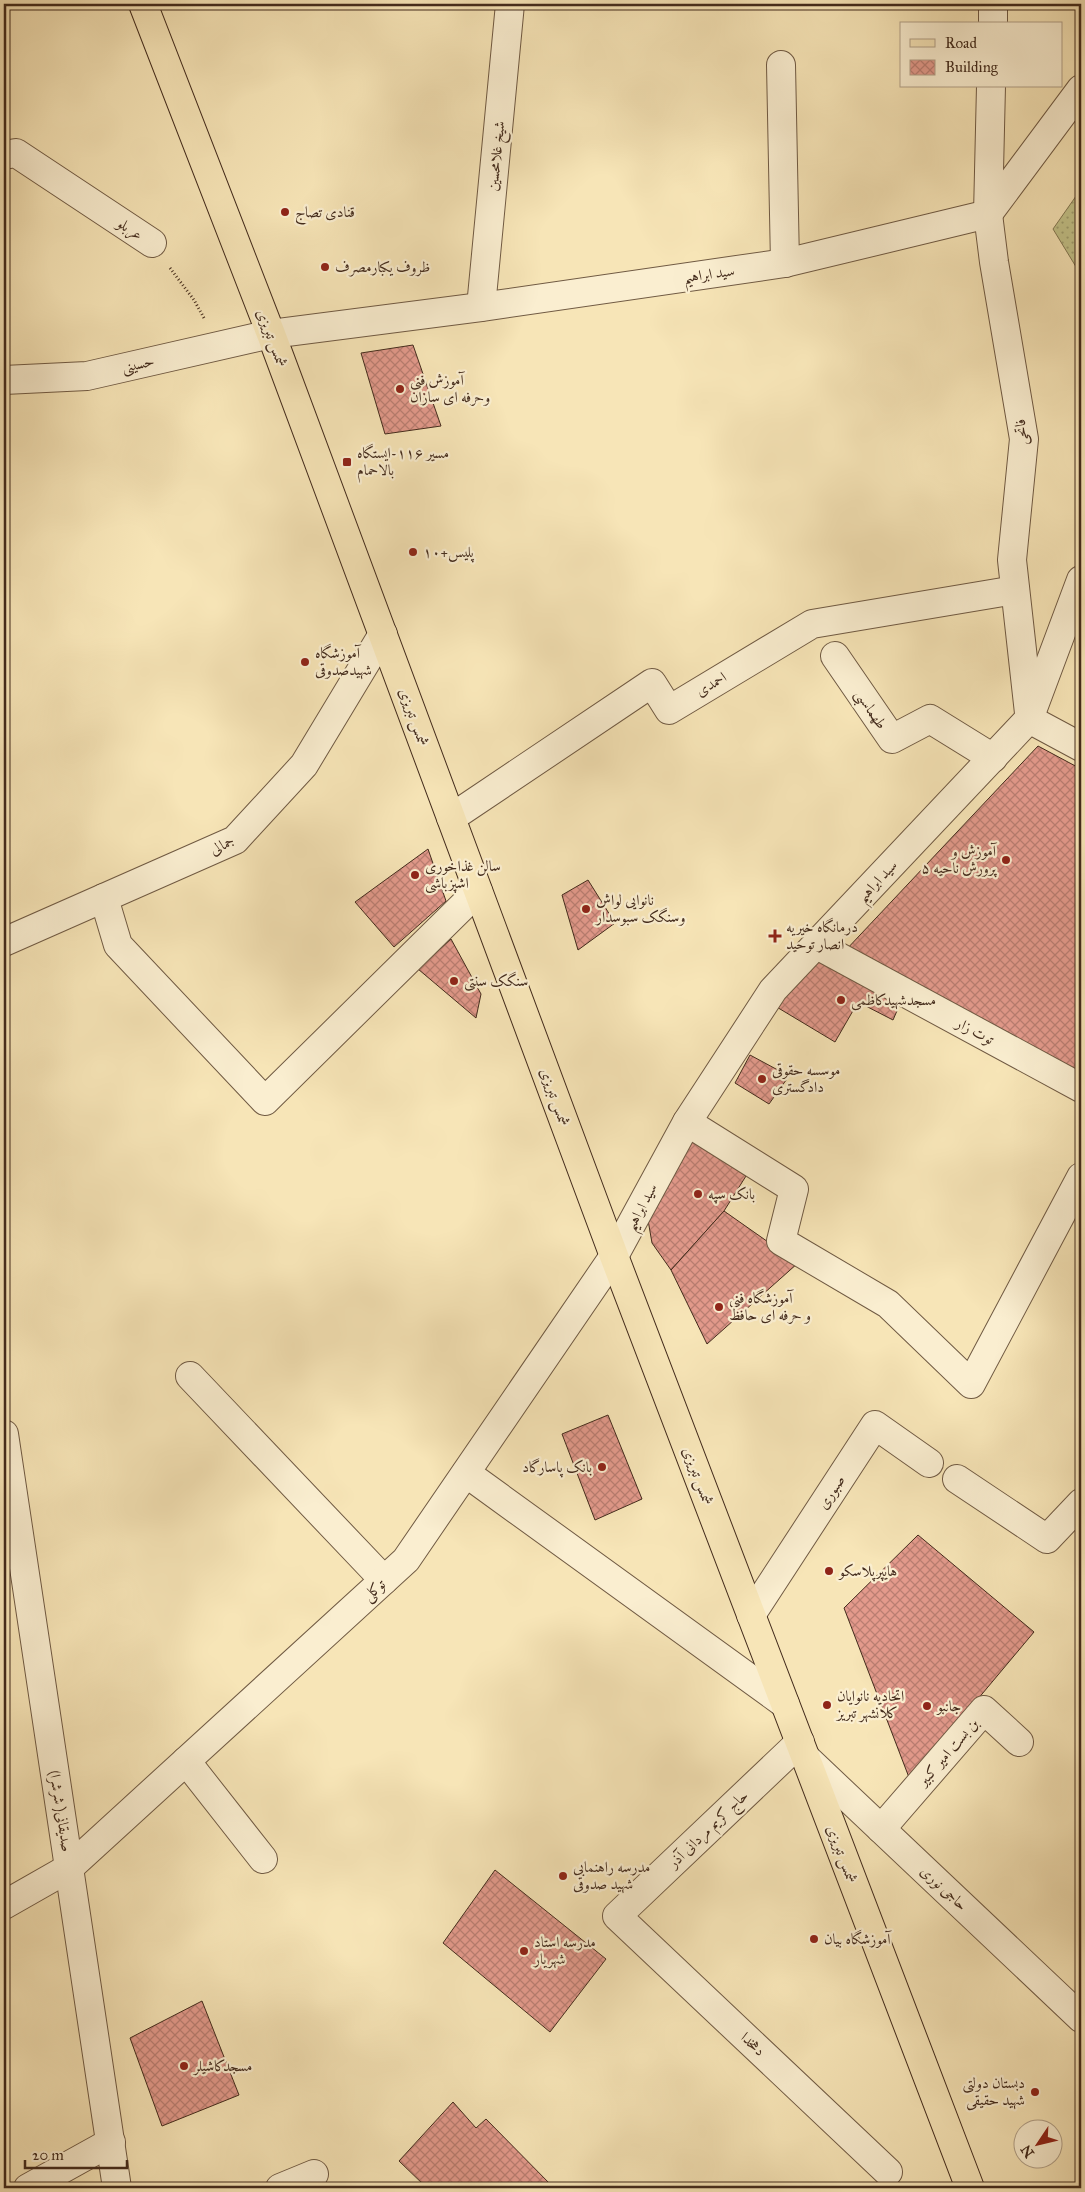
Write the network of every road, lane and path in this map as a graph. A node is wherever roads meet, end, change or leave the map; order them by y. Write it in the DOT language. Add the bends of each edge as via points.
graph roads {
  1 [pos="143,4"];
  2 [pos="510,4"];
  3 [pos="994,4"];
  4 [pos="993,22"];
  5 [pos="781,65"];
  6 [pos="992,88"];
  7 [pos="1081,89"];
  8 [pos="4,154"];
  9 [pos="988,214"];
  10 [pos="152,243"];
  11 [pos="785,263"];
  12 [pos="481,308"];
  13 [pos="271,334"];
  14 [pos="219,345"];
  15 [pos="4,380"];
  16 [pos="1081,580"];
  17 [pos="1015,590"];
  18 [pos="383,634"];
  19 [pos="835,656"];
  20 [pos="1029,720"];
  21 [pos="1081,747"];
  22 [pos="993,758"];
  23 [pos="451,818"];
  24 [pos="478,891"];
  25 [pos="104,898"];
  26 [pos="4,942"];
  27 [pos="817,945"];
  28 [pos="1081,1088"];
  29 [pos="687,1122"];
  30 [pos="1081,1177"];
  31 [pos="614,1256"];
  32 [pos="190,1376"];
  33 [pos="4,1434"];
  34 [pos="929,1463"];
  35 [pos="466,1473"];
  36 [pos="957,1479"];
  37 [pos="1081,1503"];
  38 [pos="10,1514"];
  39 [pos="384,1580"];
  40 [pos="751,1615"];
  41 [pos="785,1704"];
  42 [pos="1020,1742"];
  43 [pos="803,1750"];
  44 [pos="186,1761"];
  45 [pos="881,1829"];
  46 [pos="263,1859"];
  47 [pos="70,1868"];
  48 [pos="4,1905"];
  49 [pos="617,1916"];
  50 [pos="1081,2018"];
  51 [pos="111,2142"];
  52 [pos="888,2172"];
  53 [pos="314,2174"];
  54 [pos="28,2188"];
  55 [pos="117,2188"];
  56 [pos="280,2188"];
  57 [pos="970,2188"];
  1 -- 13 [label="main road, شمس تبریزی"];
  2 -- 12 [label="street, شیخ غلامحسین"];
  3 -- 4 [label="street"];
  5 -- 11 [label="street"];
  6 -- 9 [label="street, فاتحی"];
  7 -- 9 [label="street"];
  8 -- 10 [label="street, عربلو" via="16,153"];
  9 -- 11 [label="street, سید ابراهیم"];
  9 -- 17 [label="street, فاتحی" via="1024,439 1012,560"];
  10 -- 14 [label="path, عربلو" via="194,300"];
  11 -- 12 [label="street, سید ابراهیم"];
  12 -- 13 [label="street, سید ابراهیم"];
  13 -- 14 [label="street, حسینی"];
  13 -- 18 [label="main road, شمس تبریزی"];
  14 -- 15 [label="street, حسینی" via="87,376"];
  16 -- 20 [label="street, سید ابراهیم"];
  17 -- 20 [label="street, فاتحی"];
  17 -- 23 [label="street, احمدی" via="812,624 669,710 652,683"];
  18 -- 23 [label="main road, شمس تبریزی"];
  18 -- 25 [label="street, جمالی" via="304,766 236,840"];
  19 -- 22 [label="street, طهماسبی" via="892,739 930,719"];
  20 -- 21 [label="street"];
  20 -- 22 [label="street, سید ابراهیم"];
  22 -- 27 [label="street, سید ابراهیم"];
  23 -- 24 [label="main road, شمس تبریزی"];
  24 -- 25 [label="street" via="265,1101 118,944"];
  24 -- 31 [label="main road, شمس تبریزی"];
  25 -- 26 [label="street, جمالی"];
  27 -- 28 [label="street, توت زار"];
  27 -- 29 [label="street, سید ابراهیم" via="773,990"];
  29 -- 30 [label="street" via="794,1189 781,1241 888,1304 971,1384"];
  29 -- 31 [label="street, سید ابراهیم"];
  31 -- 35 [label="street, توکلی"];
  31 -- 40 [label="main road, شمس تبریزی"];
  32 -- 39 [label="street"];
  33 -- 38 [label="street, (شرشرا )صدیقانی"];
  34 -- 40 [label="street, صبوری" via="875,1424"];
  35 -- 39 [label="street, توکلی" via="406,1560"];
  35 -- 41 [label="street"];
  36 -- 37 [label="street" via="1047,1539"];
  38 -- 47 [label="street, (شرشرا )صدیقانی"];
  39 -- 44 [label="street, توکلی"];
  40 -- 41 [label="main road, شمس تبریزی"];
  41 -- 43 [label="main road, شمس تبریزی"];
  42 -- 45 [label="street, بن بست امیر کبیر" via="984,1710"];
  43 -- 45 [label="street, حاجی نوری"];
  43 -- 49 [label="street, حاج کریم مردانی آذر"];
  43 -- 57 [label="main road, شمس تبریزی"];
  44 -- 46 [label="street"];
  44 -- 47 [label="street, توکلی"];
  45 -- 50 [label="street, حاجی نوری"];
  47 -- 48 [label="street, توکلی"];
  47 -- 51 [label="street, (شرشرا )صدیقانی"];
  49 -- 52 [label="street, دهخدا"];
  51 -- 54 [label="street"];
  51 -- 55 [label="street, (شرشرا )صدیقانی"];
  53 -- 56 [label="street"];
}
